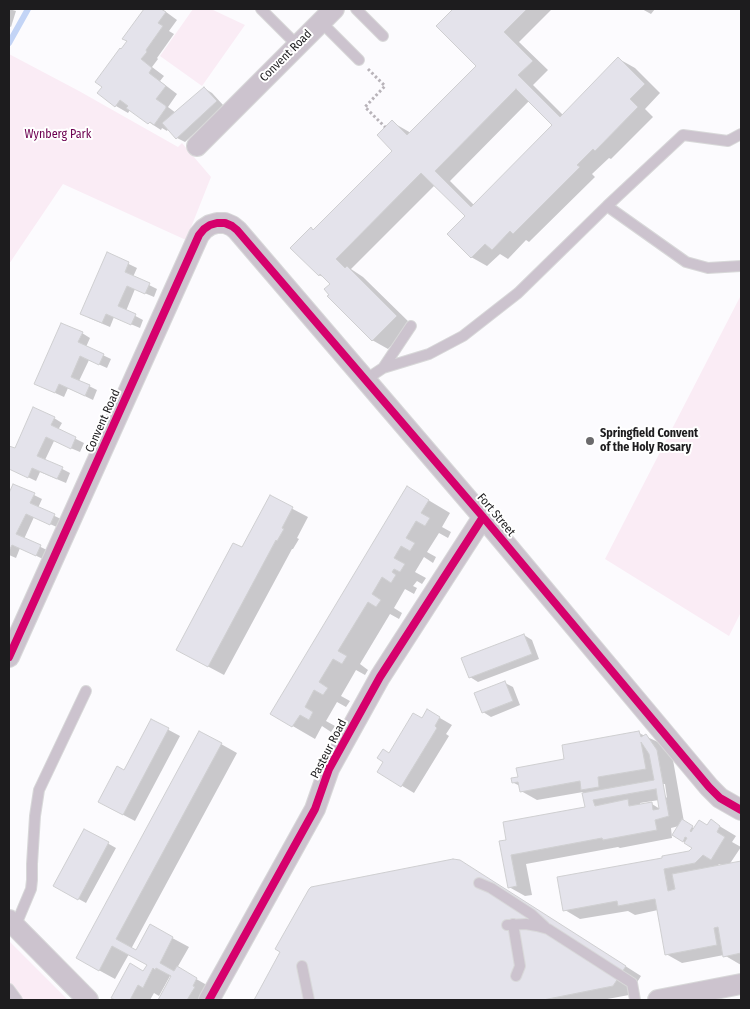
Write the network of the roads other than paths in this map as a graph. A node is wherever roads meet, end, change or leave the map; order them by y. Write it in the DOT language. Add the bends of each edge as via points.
graph roads {
  1 [pos="261,9"];
  2 [pos="356,9"];
  3 [pos="327,15"];
  4 [pos="383,36"];
  5 [pos="297,44"];
  6 [pos="359,60"];
  7 [pos="741,134"];
  8 [pos="197,146"];
  9 [pos="606,206"];
  10 [pos="237,230"];
  11 [pos="741,266"];
  12 [pos="411,326"];
  13 [pos="382,368"];
  14 [pos="365,380"];
  15 [pos="483,517"];
  16 [pos="9,656"];
  17 [pos="86,691"];
  18 [pos="741,810"];
  19 [pos="479,883"];
  20 [pos="12,924"];
  21 [pos="548,929"];
  22 [pos="302,966"];
  23 [pos="516,976"];
  24 [pos="741,984"];
  25 [pos="9,989"];
  26 [pos="17,1000"];
  27 [pos="88,1000"];
  28 [pos="209,1000"];
  29 [pos="309,1000"];
  30 [pos="635,1000"];
  31 [pos="658,1000"];
  1 -- 5 [label="lane"];
  2 -- 4 [label="lane"];
  3 -- 5 [label="street, Convent Road"];
  3 -- 6 [label="lane"];
  5 -- 8 [label="street, Convent Road"];
  7 -- 9 [label="lane" via="728,141 683,135"];
  9 -- 11 [label="lane" via="686,262 708,268"];
  9 -- 13 [label="lane" via="518,293 462,336 429,354"];
  10 -- 14 [label="street, Fort Street"];
  10 -- 16 [label="street, Convent Road" via="225,223 217,223 199,235"];
  12 -- 13 [label="lane"];
  13 -- 14 [label="lane"];
  14 -- 15 [label="street, Fort Street"];
  15 -- 18 [label="street, Fort Street" via="709,788"];
  15 -- 28 [label="street, Pasteur Road" via="380,677 329,769 315,809"];
  17 -- 20 [label="lane" via="40,790 35,816 31,888"];
  19 -- 21 [label="lane" via="531,914"];
  20 -- 27 [label="street"];
  21 -- 23 [label="lane" via="526,924 510,925 520,966"];
  21 -- 30 [label="lane" via="632,983"];
  22 -- 29 [label="lane"];
  24 -- 31 [label="street"];
  25 -- 26 [label="lane"];
}
